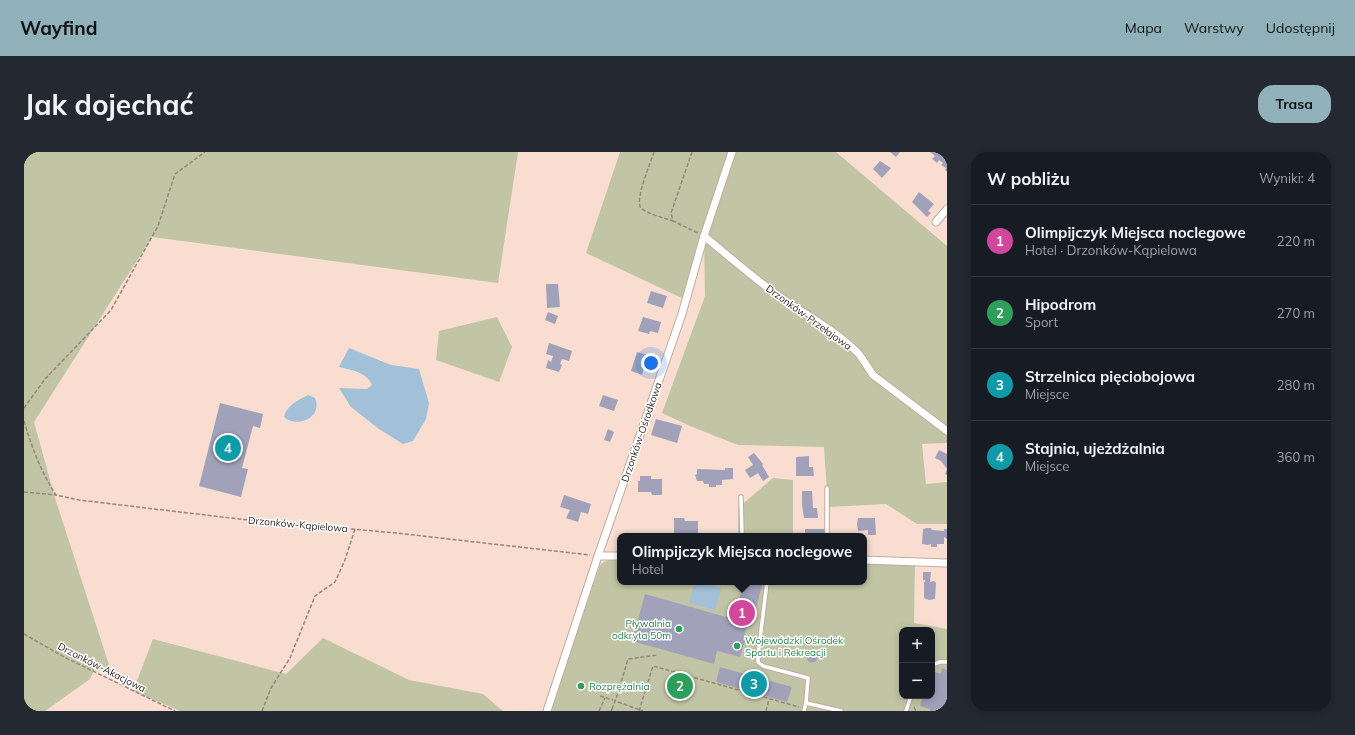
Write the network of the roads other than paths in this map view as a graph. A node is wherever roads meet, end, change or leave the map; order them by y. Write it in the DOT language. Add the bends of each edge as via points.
graph roads {
  1 [pos="732,152"];
  2 [pos="947,209"];
  3 [pos="936,222"];
  4 [pos="704,236"];
  5 [pos="947,431"];
  6 [pos="827,488"];
  7 [pos="741,496"];
  8 [pos="742,533"];
  9 [pos="827,533"];
  10 [pos="598,556"];
  11 [pos="617,556"];
  12 [pos="867,560"];
  13 [pos="947,563"];
  14 [pos="768,585"];
  15 [pos="947,662"];
  16 [pos="935,664"];
  17 [pos="910,699"];
  18 [pos="806,703"];
  19 [pos="804,710"];
  20 [pos="546,711"];
  21 [pos="841,711"];
  22 [pos="906,711"];
  1 -- 4 [label="street, Drzonków-Ośrodkowa"];
  2 -- 3 [label="street"];
  4 -- 5 [label="street, Drzonków-Przełajowa" via="773,292 849,345 859,354 873,375"];
  4 -- 10 [label="street, Drzonków-Ośrodkowa" via="682,314"];
  6 -- 9 [label="lane"];
  7 -- 8 [label="lane"];
  10 -- 11 [label="street"];
  10 -- 20 [label="street, Drzonków-Ośrodkowa"];
  12 -- 13 [label="street"];
  14 -- 18 [label="lane" via="758,662 763,666 808,678"];
  15 -- 16 [label="lane"];
  17 -- 22 [label="lane"];
  18 -- 19 [label="lane"];
  18 -- 21 [label="lane"];
}
